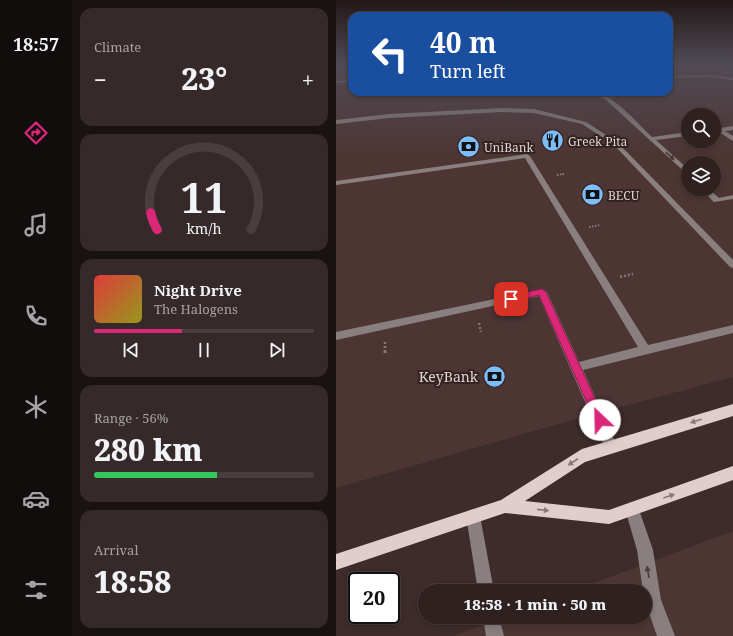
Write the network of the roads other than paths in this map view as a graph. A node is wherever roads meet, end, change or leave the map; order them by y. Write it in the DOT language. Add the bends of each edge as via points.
graph roads {
  1 [pos="602,96"];
  2 [pos="336,122"];
  3 [pos="733,128"];
  4 [pos="721,130"];
  5 [pos="721,132"];
  6 [pos="681,135"];
  7 [pos="733,138"];
  8 [pos="651,139"];
  9 [pos="681,167"];
  10 [pos="336,183"];
  11 [pos="713,196"];
  12 [pos="733,197"];
  13 [pos="733,265"];
  14 [pos="733,329"];
  15 [pos="336,336"];
  16 [pos="645,349"];
  17 [pos="576,367"];
  18 [pos="733,410"];
  19 [pos="612,446"];
  20 [pos="733,473"];
  21 [pos="505,506"];
  22 [pos="632,509"];
  23 [pos="473,516"];
  24 [pos="336,562"];
  25 [pos="485,584"];
  26 [pos="492,624"];
  27 [pos="495,636"];
  28 [pos="666,636"];
  1 -- 8 [label="lane"];
  2 -- 13 [label="lane" via="389,116 502,110 534,111 584,123 615,143"];
  3 -- 4 [label="lane"];
  5 -- 7 [label="lane"];
  6 -- 8 [label="lane"];
  8 -- 9 [label="lane, one-way"];
  10 -- 16 [label="lane" via="527,156"];
  11 -- 12 [label="lane" via="717,200"];
  14 -- 16 [label="lane"];
  15 -- 17 [label="lane" via="542,292"];
  16 -- 17 [label="lane"];
  17 -- 19 [label="lane"];
  18 -- 19 [label="main road, one-way"];
  19 -- 21 [label="main road, one-way" via="582,456"];
  22 -- 20 [label="main road, one-way"];
  21 -- 22 [label="main road, one-way" via="609,517"];
  21 -- 23 [label="main road"];
  28 -- 22 [label="lane, one-way" via="653,600 645,550"];
  23 -- 24 [label="main road"];
  23 -- 25 [label="lane"];
  26 -- 27 [label="lane"];
}
